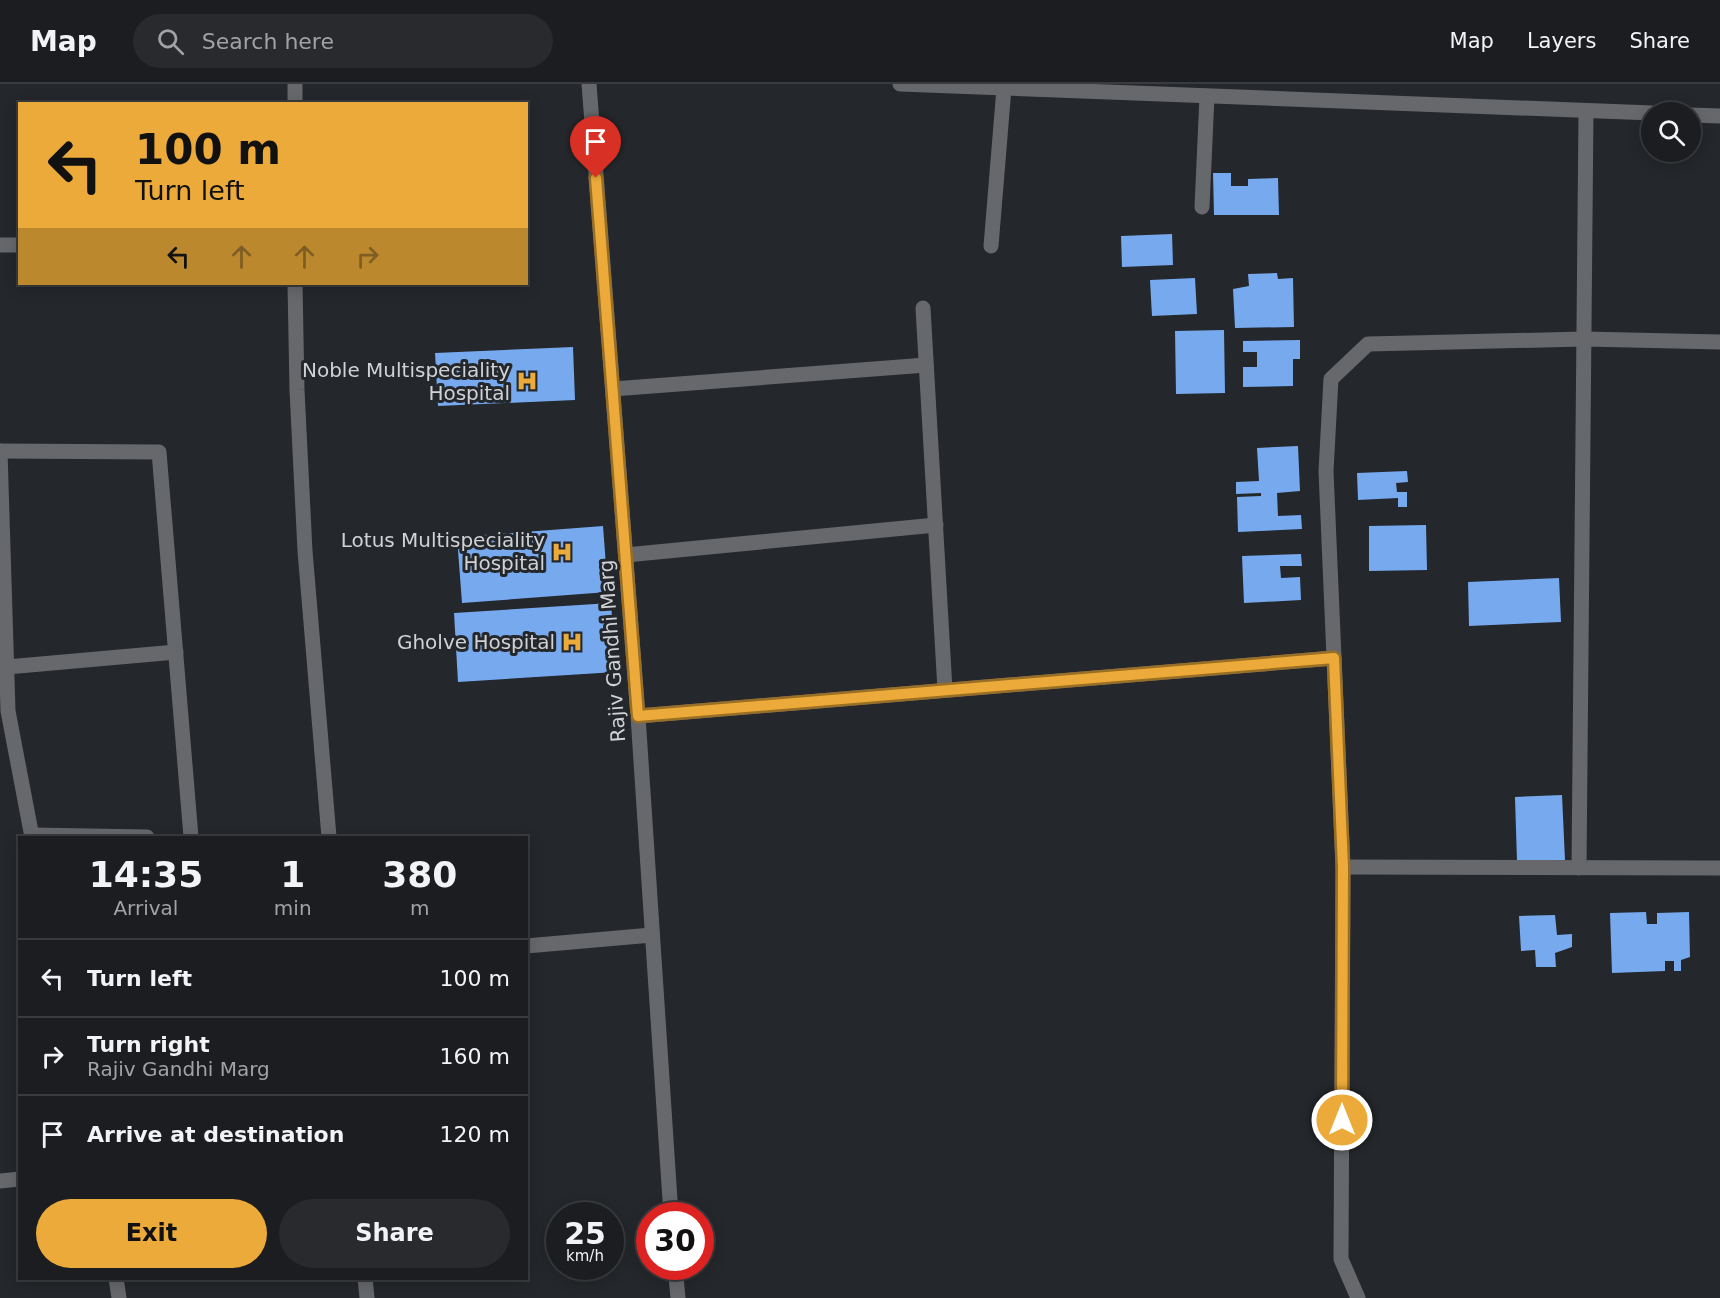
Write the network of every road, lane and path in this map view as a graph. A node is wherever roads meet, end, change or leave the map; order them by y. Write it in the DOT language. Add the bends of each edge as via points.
graph roads {
  1 [pos="295,84"];
  2 [pos="588,84"];
  3 [pos="900,84"];
  4 [pos="1004,88"];
  5 [pos="1208,96"];
  6 [pos="295,102"];
  7 [pos="1586,111"];
  8 [pos="1641,113"];
  9 [pos="1701,115"];
  10 [pos="1720,116"];
  11 [pos="1202,207"];
  12 [pos="0,245"];
  13 [pos="18,245"];
  14 [pos="992,246"];
  15 [pos="295,285"];
  16 [pos="923,308"];
  17 [pos="1584,339"];
  18 [pos="1720,342"];
  19 [pos="926,365"];
  20 [pos="613,390"];
  21 [pos="0,451"];
  22 [pos="936,525"];
  23 [pos="626,555"];
  24 [pos="176,652"];
  25 [pos="1334,658"];
  26 [pos="8,667"];
  27 [pos="945,690"];
  28 [pos="4,712"];
  29 [pos="638,716"];
  30 [pos="32,836"];
  31 [pos="191,836"];
  32 [pos="329,836"];
  33 [pos="1343,867"];
  34 [pos="1579,868"];
  35 [pos="1720,868"];
  36 [pos="652,935"];
  37 [pos="528,946"];
  38 [pos="18,1179"];
  39 [pos="0,1181"];
  40 [pos="670,1202"];
  41 [pos="116,1280"];
  42 [pos="365,1280"];
  43 [pos="676,1280"];
  44 [pos="119,1298"];
  45 [pos="367,1298"];
  46 [pos="678,1298"];
  47 [pos="1358,1298"];
  1 -- 6 [label="street"];
  2 -- 20 [label="street, Rajiv Gandhi Marg"];
  3 -- 4 [label="street"];
  4 -- 5 [label="street"];
  4 -- 14 [label="street"];
  5 -- 7 [label="street"];
  5 -- 11 [label="street"];
  7 -- 8 [label="street"];
  7 -- 17 [label="street"];
  9 -- 10 [label="street"];
  12 -- 13 [label="street"];
  15 -- 32 [label="street" via="305,551"];
  16 -- 19 [label="street"];
  17 -- 18 [label="street"];
  17 -- 25 [label="street" via="1368,344 1331,379 1326,471"];
  17 -- 34 [label="street"];
  19 -- 20 [label="street"];
  19 -- 22 [label="street"];
  20 -- 23 [label="street, Rajiv Gandhi Marg"];
  21 -- 24 [label="street" via="159,452"];
  21 -- 26 [label="street"];
  22 -- 23 [label="street"];
  22 -- 27 [label="street"];
  23 -- 29 [label="street, Rajiv Gandhi Marg"];
  24 -- 26 [label="street"];
  24 -- 31 [label="street"];
  25 -- 27 [label="street"];
  25 -- 33 [label="street"];
  26 -- 28 [label="street"];
  27 -- 29 [label="street"];
  28 -- 30 [label="street"];
  29 -- 36 [label="street, Rajiv Gandhi Marg"];
  33 -- 34 [label="street"];
  33 -- 47 [label="street" via="1341,1259"];
  34 -- 35 [label="street"];
  36 -- 37 [label="street"];
  36 -- 40 [label="street, Rajiv Gandhi Marg"];
  38 -- 39 [label="street"];
  41 -- 44 [label="street"];
  42 -- 45 [label="street"];
  43 -- 46 [label="street"];
}
